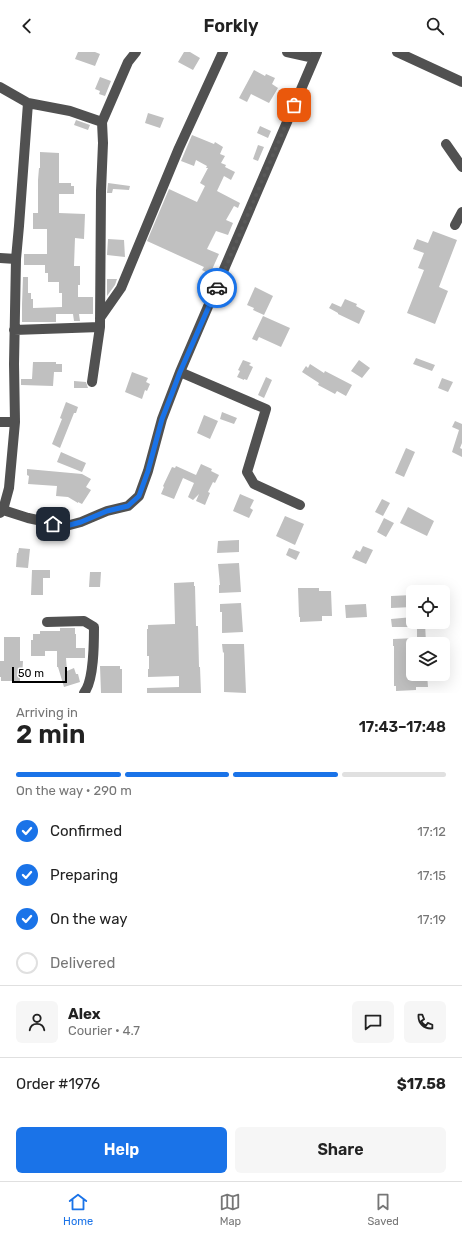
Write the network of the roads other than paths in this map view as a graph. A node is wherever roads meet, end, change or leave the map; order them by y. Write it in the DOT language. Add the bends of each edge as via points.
graph roads {
  1 [pos="136,52"];
  2 [pos="223,52"];
  3 [pos="287,52"];
  4 [pos="397,52"];
  5 [pos="315,55"];
  6 [pos="462,81"];
  7 [pos="1,88"];
  8 [pos="28,103"];
  9 [pos="102,122"];
  10 [pos="446,144"];
  11 [pos="462,167"];
  12 [pos="462,212"];
  13 [pos="455,225"];
  14 [pos="0,258"];
  15 [pos="16,259"];
  16 [pos="100,322"];
  17 [pos="14,330"];
  18 [pos="180,372"];
  19 [pos="92,382"];
  20 [pos="0,422"];
  21 [pos="15,422"];
  22 [pos="300,505"];
  23 [pos="1,512"];
  24 [pos="47,622"];
  25 [pos="84,693"];
  1 -- 9 [label="street" via="128,62"];
  2 -- 16 [label="street" via="179,148 121,288"];
  3 -- 5 [label="street"];
  4 -- 6 [label="street"];
  5 -- 18 [label="street"];
  7 -- 8 [label="street"];
  8 -- 9 [label="street" via="70,111"];
  8 -- 15 [label="street"];
  9 -- 16 [label="street"];
  10 -- 11 [label="street"];
  12 -- 13 [label="street"];
  14 -- 15 [label="street"];
  15 -- 17 [label="street"];
  16 -- 17 [label="street"];
  16 -- 19 [label="street"];
  17 -- 21 [label="street"];
  18 -- 22 [label="street" via="266,409 247,472 254,484"];
  18 -- 23 [label="street" via="162,419 139,496 128,506 66,526"];
  20 -- 21 [label="street"];
  21 -- 23 [label="street" via="10,488"];
  24 -- 25 [label="street" via="84,621 94,627 91,672"];
}
